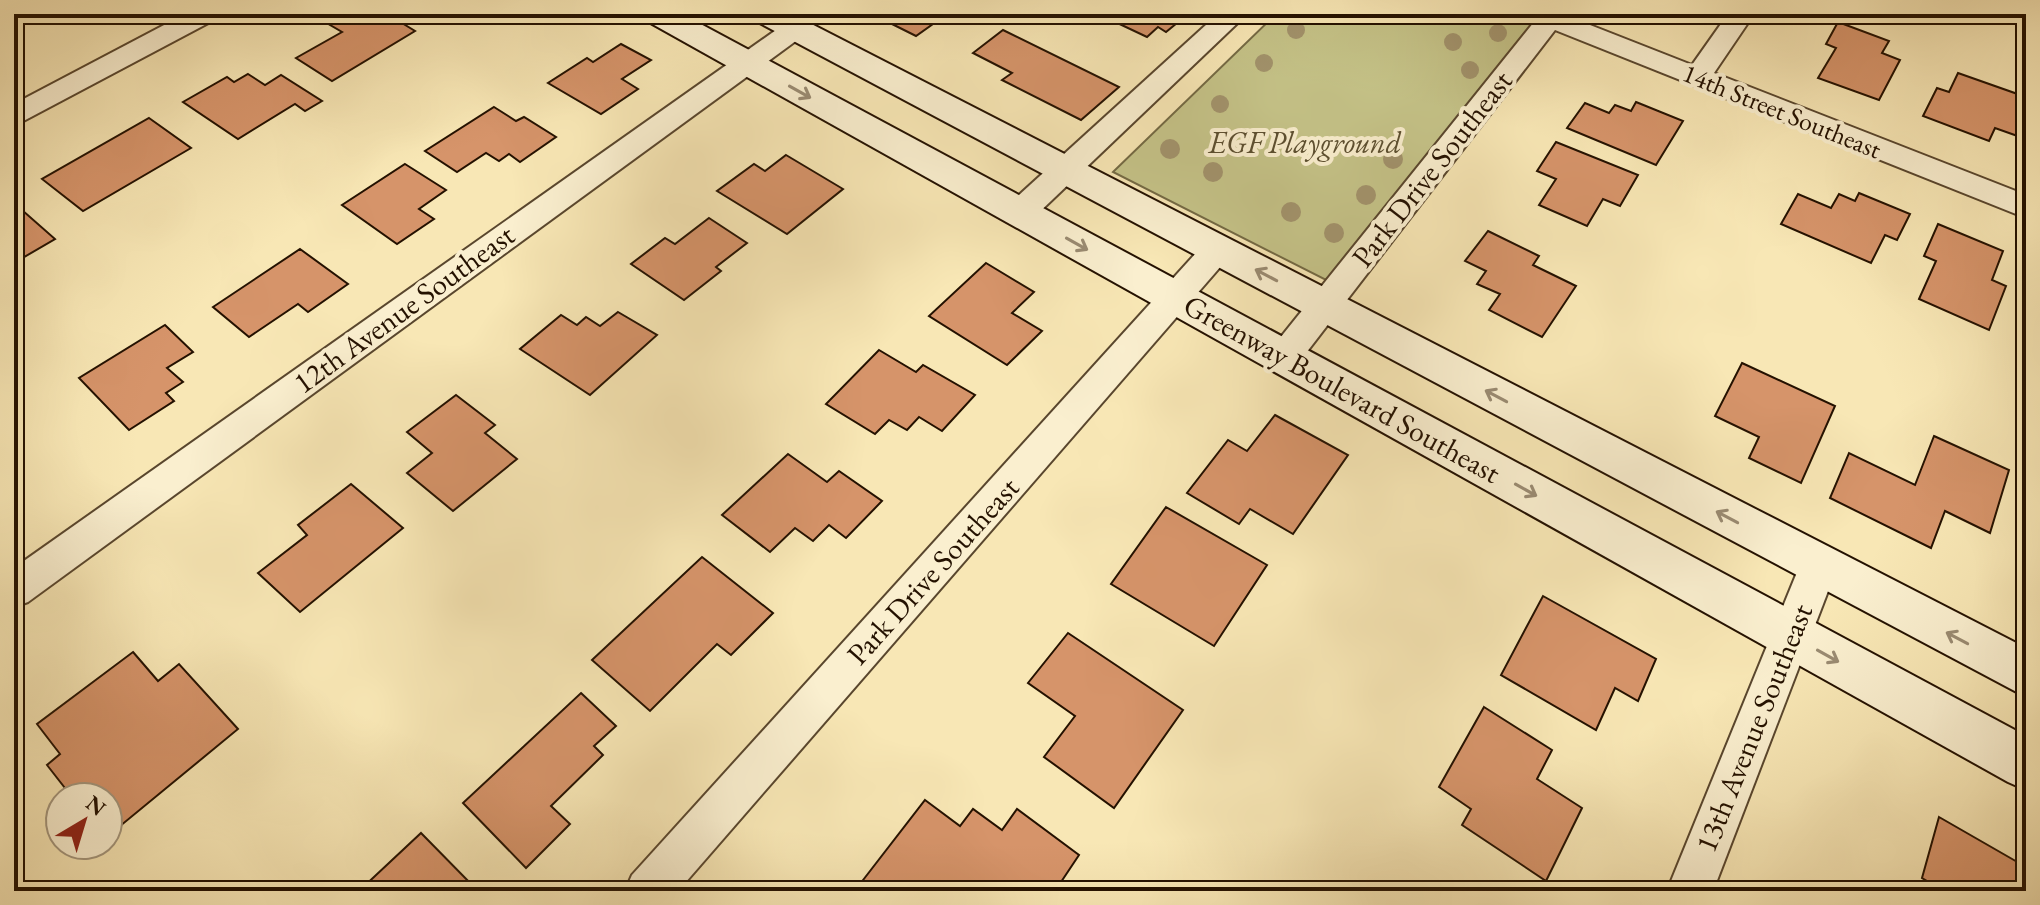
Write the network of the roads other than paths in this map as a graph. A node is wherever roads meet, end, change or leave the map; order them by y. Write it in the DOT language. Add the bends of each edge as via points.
graph roads {
  1 [pos="205,14"];
  2 [pos="658,14"];
  3 [pos="1234,14"];
  4 [pos="1741,14"];
  5 [pos="1544,16"];
  6 [pos="781,21"];
  7 [pos="746,62"];
  8 [pos="1697,77"];
  9 [pos="14,116"];
  10 [pos="1065,170"];
  11 [pos="2026,207"];
  12 [pos="1020,212"];
  13 [pos="1217,250"];
  14 [pos="1175,298"];
  15 [pos="1325,306"];
  16 [pos="1284,357"];
  17 [pos="1819,565"];
  18 [pos="14,590"];
  19 [pos="1790,635"];
  20 [pos="2026,674"];
  21 [pos="2026,764"];
  22 [pos="648,891"];
  23 [pos="1690,891"];
  1 -- 9 [label="street"];
  2 -- 7 [label="street, Greenway Boulevard Southeast"];
  3 -- 10 [label="street"];
  4 -- 8 [label="street"];
  5 -- 8 [label="street, 14th Street Southeast"];
  5 -- 15 [label="street, Park Drive Southeast"];
  6 -- 7 [label="street, 12th Avenue Southeast"];
  6 -- 10 [label="street, Greenway Boulevard Southeast"];
  7 -- 12 [label="street, Greenway Boulevard Southeast, one-way"];
  7 -- 18 [label="street, 12th Avenue Southeast"];
  8 -- 11 [label="street, 14th Street Southeast"];
  10 -- 12 [label="street"];
  10 -- 13 [label="street, Greenway Boulevard Southeast"];
  12 -- 14 [label="street, Greenway Boulevard Southeast, one-way"];
  13 -- 14 [label="street, Park Drive Southeast"];
  15 -- 13 [label="street, Greenway Boulevard Southeast, one-way"];
  14 -- 16 [label="street, Greenway Boulevard Southeast"];
  14 -- 22 [label="street, Park Drive Southeast"];
  15 -- 16 [label="street, Park Drive Southeast"];
  17 -- 15 [label="street, Greenway Boulevard Southeast, one-way"];
  16 -- 19 [label="street, Greenway Boulevard Southeast, one-way"];
  17 -- 19 [label="street, 13th Avenue Southeast"];
  20 -- 17 [label="street, Greenway Boulevard Southeast, one-way"];
  19 -- 21 [label="street, Greenway Boulevard Southeast, one-way"];
  19 -- 23 [label="street, 13th Avenue Southeast"];
}
